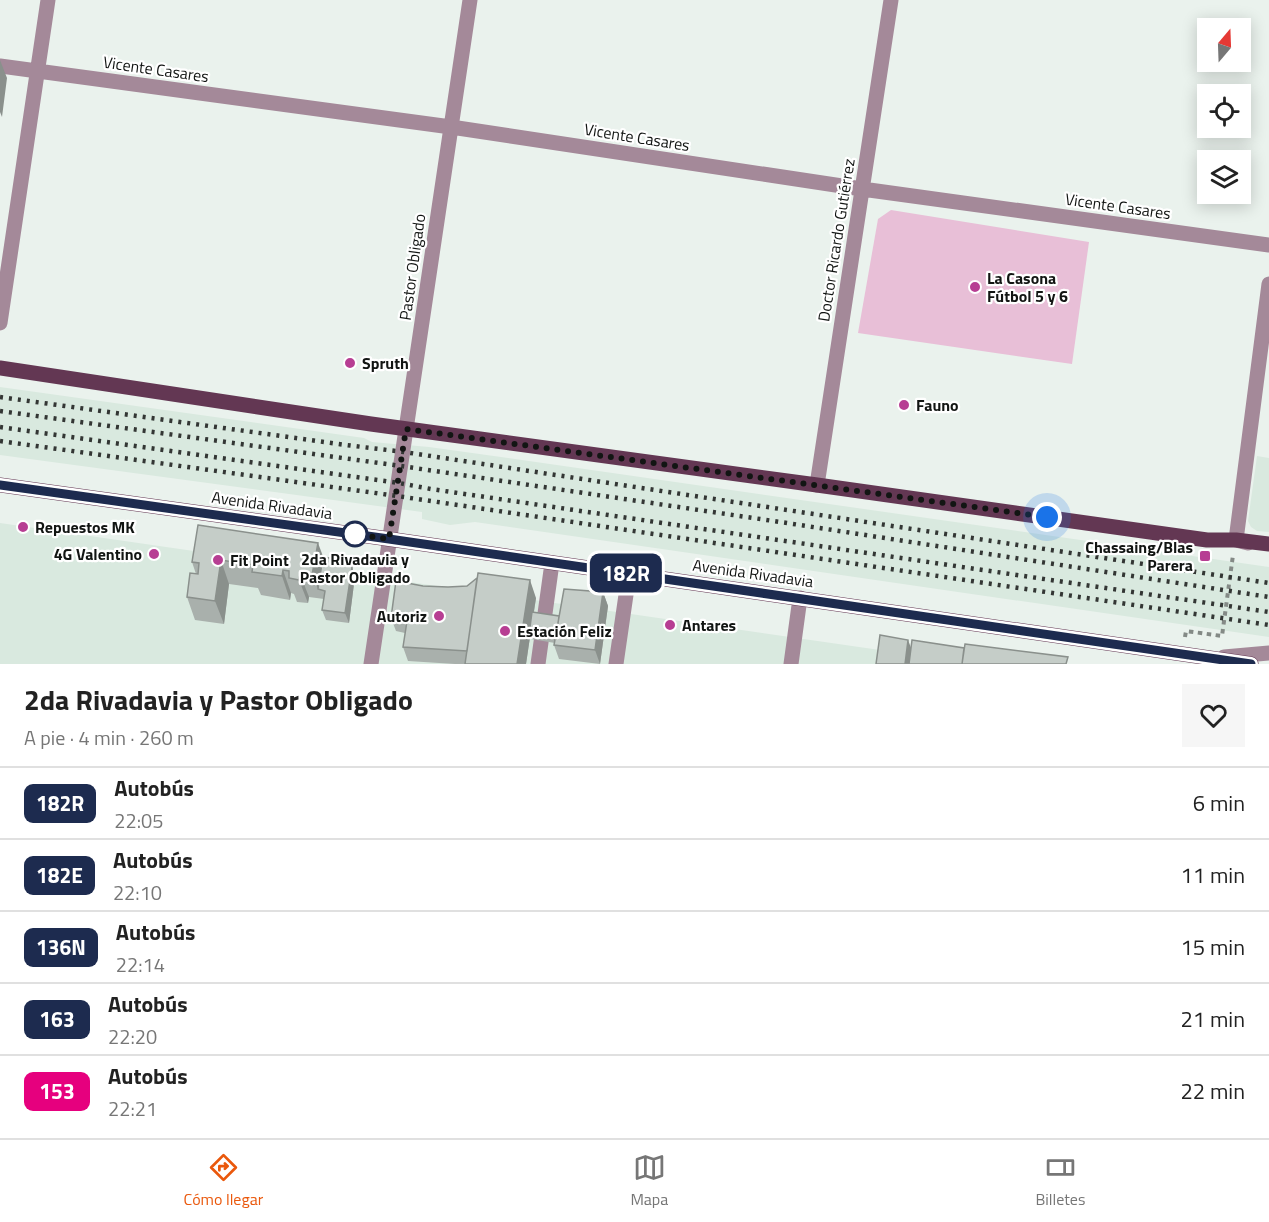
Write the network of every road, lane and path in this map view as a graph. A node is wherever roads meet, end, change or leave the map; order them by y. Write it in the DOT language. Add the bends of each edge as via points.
graph roads {
  1 [pos="48,0"];
  2 [pos="470,0"];
  3 [pos="891,0"];
  4 [pos="0,66"];
  5 [pos="37,70"];
  6 [pos="451,127"];
  7 [pos="862,189"];
  8 [pos="1269,244"];
  9 [pos="1269,284"];
  10 [pos="0,323"];
  11 [pos="0,368"];
  12 [pos="406,429"];
  13 [pos="0,485"];
  14 [pos="817,485"];
  15 [pos="389,539"];
  16 [pos="1236,540"];
  17 [pos="1269,544"];
  18 [pos="1269,550"];
  19 [pos="552,563"];
  20 [pos="629,574"];
  21 [pos="800,598"];
  22 [pos="1269,653"];
  23 [pos="1182,654"];
  24 [pos="1211,661"];
  25 [pos="371,664"];
  26 [pos="538,664"];
  27 [pos="616,664"];
  28 [pos="791,664"];
  29 [pos="1251,664"];
  1 -- 5 [label="street"];
  2 -- 6 [label="street, Pastor Obligado"];
  3 -- 7 [label="street, Doctor Ricardo Gutiérrez"];
  4 -- 5 [label="street, Vicente Casares"];
  5 -- 6 [label="street, Vicente Casares"];
  5 -- 10 [label="street"];
  6 -- 7 [label="street, Vicente Casares"];
  6 -- 12 [label="street, Pastor Obligado"];
  7 -- 8 [label="street, Vicente Casares"];
  7 -- 14 [label="street, Doctor Ricardo Gutiérrez"];
  9 -- 16 [label="street"];
  11 -- 12 [label="main road"];
  12 -- 14 [label="main road"];
  12 -- 15 [label="street, Pastor Obligado"];
  13 -- 15 [label="main road, Avenida Rivadavia"];
  14 -- 16 [label="main road" via="1207,540"];
  15 -- 19 [label="main road, Avenida Rivadavia"];
  15 -- 25 [label="street, Pastor Obligado"];
  16 -- 17 [label="main road"];
  16 -- 18 [label="street"];
  16 -- 23 [label="path" via="1222,636 1186,631"];
  19 -- 20 [label="main road, Avenida Rivadavia"];
  19 -- 26 [label="street"];
  20 -- 21 [label="main road, Avenida Rivadavia"];
  20 -- 27 [label="street"];
  21 -- 23 [label="main road, Avenida Rivadavia"];
  21 -- 28 [label="street"];
  22 -- 24 [label="street"];
  23 -- 24 [label="main road, Avenida Rivadavia"];
  24 -- 29 [label="main road, Avenida Rivadavia"];
}
